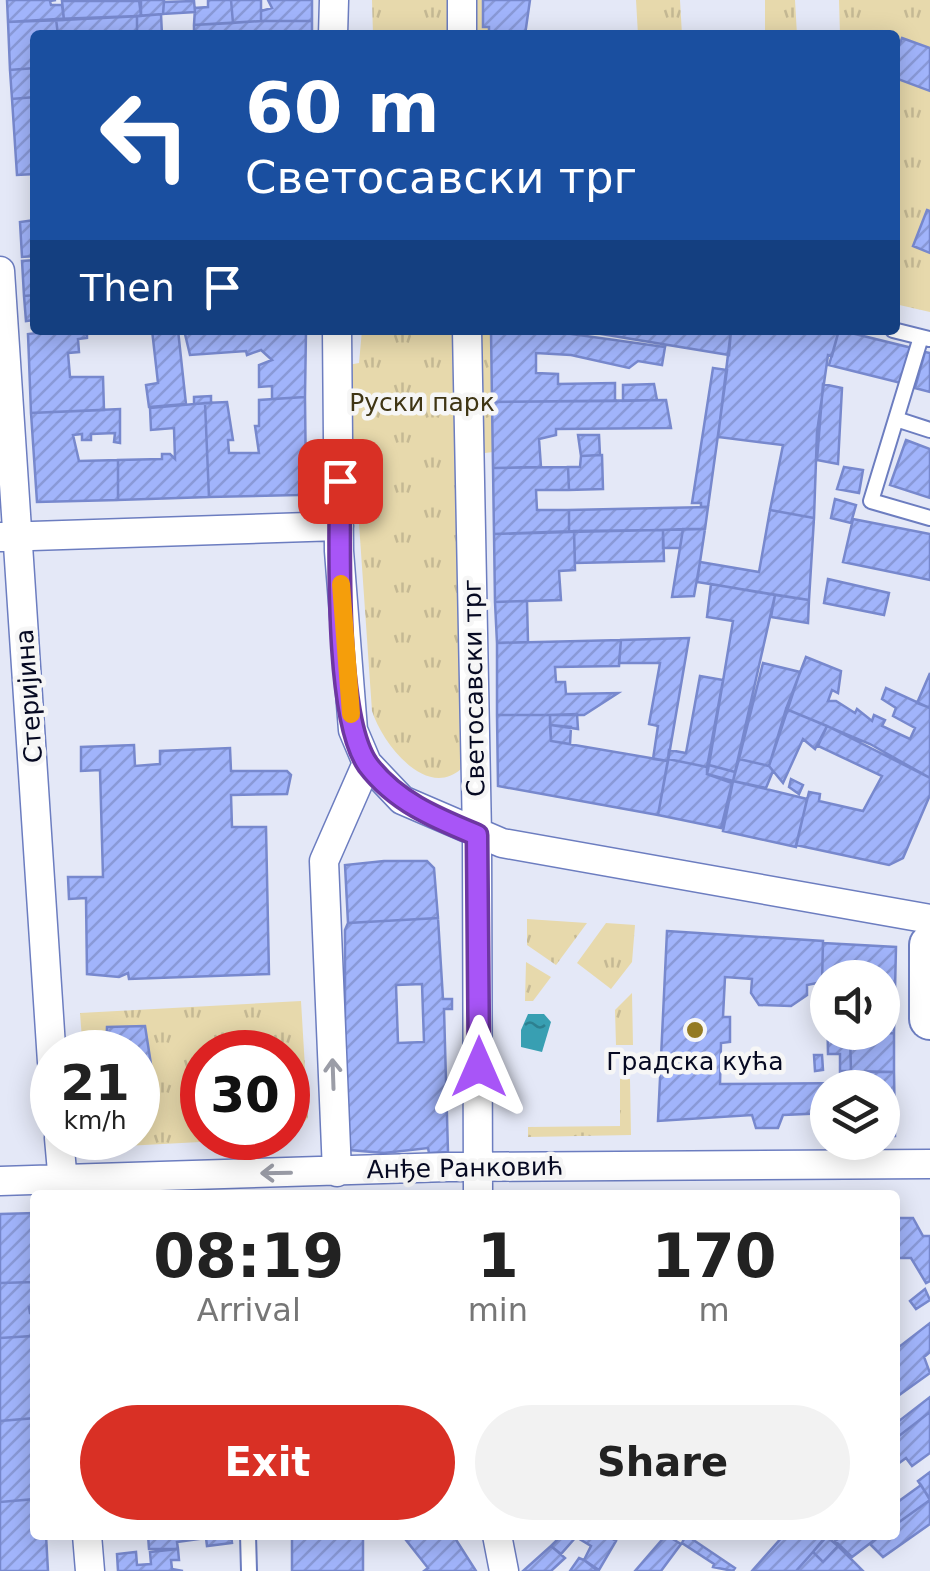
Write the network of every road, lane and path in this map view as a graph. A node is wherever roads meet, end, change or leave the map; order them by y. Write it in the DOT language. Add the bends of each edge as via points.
graph roads {
  1 [pos="334,0"];
  2 [pos="462,0"];
  3 [pos="332,30"];
  4 [pos="462,30"];
  5 [pos="0,270"];
  6 [pos="900,332"];
  7 [pos="337,335"];
  8 [pos="467,335"];
  9 [pos="926,338"];
  10 [pos="896,419"];
  11 [pos="930,430"];
  12 [pos="930,518"];
  13 [pos="340,526"];
  14 [pos="10,537"];
  15 [pos="367,763"];
  16 [pos="477,835"];
  17 [pos="930,919"];
  18 [pos="930,948"];
  19 [pos="930,1019"];
  20 [pos="49,1030"];
  21 [pos="61,1160"];
  22 [pos="930,1164"];
  23 [pos="479,1166"];
  24 [pos="337,1172"];
  25 [pos="0,1181"];
  26 [pos="64,1187"];
  27 [pos="478,1190"];
  28 [pos="87,1540"];
  29 [pos="248,1540"];
  30 [pos="498,1540"];
  31 [pos="90,1571"];
  32 [pos="249,1571"];
  33 [pos="504,1571"];
  1 -- 3 [label="street"];
  2 -- 4 [label="street"];
  5 -- 14 [label="street, Стеријина"];
  6 -- 9 [label="lane"];
  7 -- 13 [label="street, Светосавски трг"];
  8 -- 16 [label="street, Светосавски трг"];
  9 -- 10 [label="lane"];
  10 -- 11 [label="lane"];
  10 -- 12 [label="lane" via="871,500"];
  13 -- 14 [label="street"];
  13 -- 15 [label="street, Светосавски трг" via="353,730"];
  14 -- 20 [label="street, Стеријина"];
  15 -- 16 [label="street, Светосавски трг" via="402,800"];
  24 -- 15 [label="street, one-way" via="324,860"];
  16 -- 17 [label="street"];
  16 -- 23 [label="street"];
  18 -- 19 [label="main road"];
  21 -- 26 [label="street"];
  22 -- 23 [label="street, Анђе Ранковић"];
  23 -- 24 [label="street, Анђе Ранковић"];
  23 -- 27 [label="street"];
  24 -- 26 [label="street, Анђе Ранковић, one-way"];
  25 -- 26 [label="street, Анђе Ранковић"];
  28 -- 31 [label="street"];
  29 -- 32 [label="lane"];
  30 -- 33 [label="street"];
}
